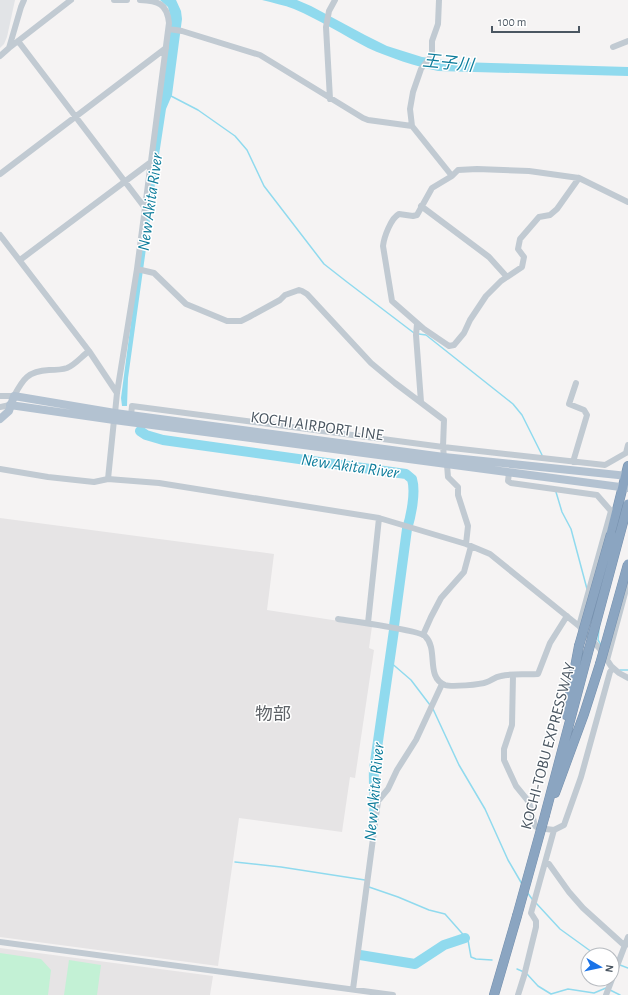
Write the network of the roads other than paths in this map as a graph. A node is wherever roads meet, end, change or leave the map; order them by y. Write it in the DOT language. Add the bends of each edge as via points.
graph roads {
  1 [pos="24,0"];
  2 [pos="71,0"];
  3 [pos="114,0"];
  4 [pos="127,0"];
  5 [pos="140,0"];
  6 [pos="335,0"];
  7 [pos="439,0"];
  8 [pos="170,29"];
  9 [pos="18,41"];
  10 [pos="628,41"];
  11 [pos="613,47"];
  12 [pos="9,48"];
  13 [pos="166,48"];
  14 [pos="0,56"];
  15 [pos="330,98"];
  16 [pos="75,117"];
  17 [pos="412,126"];
  18 [pos="151,162"];
  19 [pos="0,174"];
  20 [pos="452,176"];
  21 [pos="579,178"];
  22 [pos="125,181"];
  23 [pos="628,202"];
  24 [pos="421,206"];
  25 [pos="145,208"];
  26 [pos="0,235"];
  27 [pos="20,260"];
  28 [pos="137,269"];
  29 [pos="507,277"];
  30 [pos="418,324"];
  31 [pos="89,351"];
  32 [pos="576,383"];
  33 [pos="117,393"];
  34 [pos="0,396"];
  35 [pos="14,396"];
  36 [pos="421,402"];
  37 [pos="10,405"];
  38 [pos="0,407"];
  39 [pos="131,415"];
  40 [pos="115,416"];
  41 [pos="0,419"];
  42 [pos="628,445"];
  43 [pos="443,448"];
  44 [pos="444,456"];
  45 [pos="573,462"];
  46 [pos="447,465"];
  47 [pos="628,466"];
  48 [pos="0,469"];
  49 [pos="508,473"];
  50 [pos="627,476"];
  51 [pos="108,479"];
  52 [pos="625,488"];
  53 [pos="628,504"];
  54 [pos="379,518"];
  55 [pos="469,545"];
  56 [pos="628,564"];
  57 [pos="628,582"];
  58 [pos="567,616"];
  59 [pos="338,619"];
  60 [pos="368,623"];
  61 [pos="579,626"];
  62 [pos="423,635"];
  63 [pos="603,662"];
  64 [pos="614,668"];
  65 [pos="513,675"];
  66 [pos="628,678"];
  67 [pos="442,684"];
  68 [pos="558,762"];
  69 [pos="545,815"];
  70 [pos="554,830"];
  71 [pos="545,863"];
  72 [pos="628,937"];
  73 [pos="0,942"];
  74 [pos="625,946"];
  75 [pos="353,990"];
  76 [pos="393,995"];
  77 [pos="494,995"];
  78 [pos="518,995"];
  79 [pos="606,995"];
  1 -- 12 [label="street"];
  2 -- 9 [label="street"];
  3 -- 4 [label="street"];
  5 -- 8 [label="street" via="151,0 162,5 168,13"];
  6 -- 15 [label="street" via="329,11 326,27"];
  7 -- 17 [label="street" via="438,24 432,42 432,55 421,69 413,92 410,109"];
  8 -- 13 [label="street"];
  8 -- 15 [label="street" via="260,55"];
  9 -- 12 [label="street"];
  9 -- 16 [label="street"];
  10 -- 11 [label="street"];
  12 -- 14 [label="street"];
  13 -- 16 [label="street"];
  13 -- 18 [label="street"];
  15 -- 17 [label="street" via="368,120"];
  16 -- 19 [label="street"];
  16 -- 22 [label="street"];
  17 -- 20 [label="street"];
  18 -- 22 [label="street"];
  18 -- 25 [label="street"];
  20 -- 21 [label="street" via="458,170 477,169 529,171"];
  20 -- 24 [label="street" via="432,188"];
  21 -- 23 [label="street"];
  21 -- 29 [label="street" via="557,209 550,215 539,217 520,239 518,249 524,257 522,266"];
  22 -- 25 [label="street"];
  22 -- 27 [label="street"];
  24 -- 29 [label="street" via="489,257"];
  24 -- 30 [label="street" via="416,216 396,215 385,236 383,246 392,301"];
  25 -- 28 [label="street"];
  26 -- 27 [label="street"];
  27 -- 31 [label="street"];
  28 -- 33 [label="street"];
  28 -- 36 [label="street" via="154,273 186,304 227,321 241,321 264,310 285,295 302,290 371,363"];
  29 -- 30 [label="street" via="486,296 454,345 450,346"];
  30 -- 36 [label="street" via="416,335"];
  31 -- 33 [label="street"];
  31 -- 35 [label="street" via="68,368 42,370 30,374"];
  32 -- 45 [label="street" via="569,404 584,410 587,415"];
  33 -- 40 [label="street"];
  34 -- 35 [label="street"];
  35 -- 37 [label="main road"];
  35 -- 40 [label="main road, KOCHI AIRPORT LINE"];
  36 -- 43 [label="street" via="444,420"];
  37 -- 38 [label="street"];
  37 -- 40 [label="main road, KOCHI AIRPORT LINE"];
  37 -- 41 [label="main road" via="9,411"];
  39 -- 40 [label="main road, KOCHI AIRPORT LINE"];
  39 -- 43 [label="street" via="132,406"];
  39 -- 44 [label="main road, KOCHI AIRPORT LINE"];
  40 -- 46 [label="main road, KOCHI AIRPORT LINE"];
  40 -- 51 [label="street"];
  42 -- 45 [label="street" via="626,453 604,465"];
  43 -- 44 [label="street"];
  43 -- 45 [label="street"];
  44 -- 46 [label="street"];
  44 -- 50 [label="main road, KOCHI AIRPORT LINE"];
  46 -- 49 [label="main road, KOCHI AIRPORT LINE"];
  46 -- 55 [label="street" via="448,477 458,487 468,526"];
  47 -- 50 [label="highway"];
  48 -- 51 [label="street" via="48,478 94,482"];
  49 -- 52 [label="main road, KOCHI AIRPORT LINE"];
  49 -- 61 [label="street" via="508,481 511,483 596,495 611,511"];
  50 -- 52 [label="highway"];
  51 -- 54 [label="street" via="159,483"];
  52 -- 68 [label="highway, bridge" via="579,646"];
  53 -- 68 [label="highway, KOCHI-TOBU EXPRESSWAY, bridge"];
  54 -- 55 [label="street"];
  54 -- 60 [label="street"];
  55 -- 58 [label="street" via="490,554"];
  55 -- 62 [label="street" via="464,572 441,598"];
  56 -- 63 [label="highway, bridge"];
  57 -- 63 [label="street"];
  58 -- 61 [label="street"];
  58 -- 65 [label="street" via="550,643 538,674"];
  59 -- 60 [label="street"];
  60 -- 62 [label="street"];
  61 -- 63 [label="street" via="600,649"];
  62 -- 67 [label="street" via="432,649 434,674"];
  63 -- 64 [label="street"];
  63 -- 69 [label="highway" via="560,782"];
  64 -- 66 [label="street"];
  64 -- 70 [label="street" via="610,672 564,825"];
  65 -- 67 [label="street" via="499,676 487,682 454,686"];
  65 -- 70 [label="street" via="512,725 504,749 504,760 516,786 529,802 535,826"];
  67 -- 75 [label="street" via="416,740 378,801"];
  68 -- 69 [label="highway, KOCHI-TOBU EXPRESSWAY"];
  69 -- 77 [label="highway, KOCHI-TOBU EXPRESSWAY, bridge"];
  70 -- 71 [label="street"];
  71 -- 74 [label="street" via="549,864 583,908"];
  71 -- 78 [label="street" via="531,913 536,921 536,927"];
  72 -- 74 [label="street"];
  73 -- 75 [label="street"];
  74 -- 79 [label="street"];
  75 -- 76 [label="street"];
}
